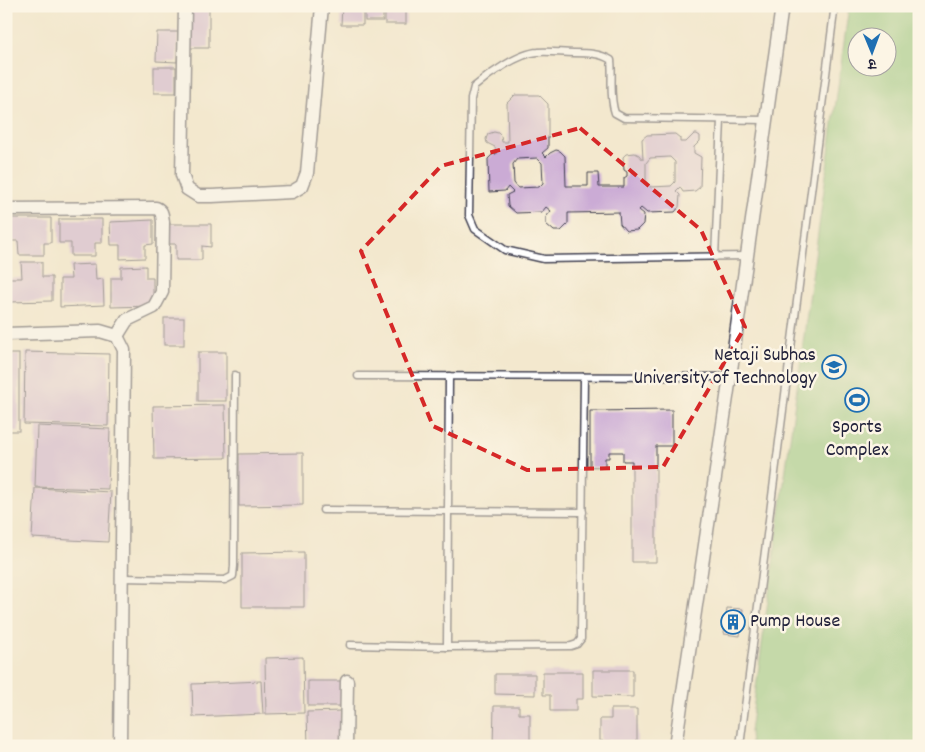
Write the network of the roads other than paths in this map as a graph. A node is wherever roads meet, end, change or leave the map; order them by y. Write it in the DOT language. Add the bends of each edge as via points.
graph roads {
  1 [pos="185,6"];
  2 [pos="322,6"];
  3 [pos="782,6"];
  4 [pos="836,6"];
  5 [pos="721,120"];
  6 [pos="766,120"];
  7 [pos="6,209"];
  8 [pos="747,256"];
  9 [pos="715,257"];
  10 [pos="6,334"];
  11 [pos="117,336"];
  12 [pos="235,375"];
  13 [pos="358,376"];
  14 [pos="448,376"];
  15 [pos="584,377"];
  16 [pos="730,377"];
  17 [pos="323,510"];
  18 [pos="448,511"];
  19 [pos="582,512"];
  20 [pos="122,578"];
  21 [pos="350,645"];
  22 [pos="447,647"];
  23 [pos="347,681"];
  24 [pos="120,746"];
  25 [pos="346,746"];
  26 [pos="675,746"];
  27 [pos="740,746"];
  1 -- 2 [label="street" via="182,175 187,189 198,196 292,192 302,186 307,174"];
  3 -- 6 [label="street"];
  4 -- 27 [label="lane"];
  5 -- 6 [label="lane"];
  5 -- 9 [label="lane"];
  5 -- 9 [label="lane" via="624,118 615,113 611,104 612,60 594,54 538,52 522,56 483,79 474,87 471,99 469,215 475,229 488,239 505,250 544,259"];
  6 -- 8 [label="street"];
  7 -- 11 [label="street" via="156,208 162,212 162,292 154,307 127,320"];
  8 -- 9 [label="lane"];
  8 -- 16 [label="street"];
  10 -- 11 [label="street" via="100,331"];
  11 -- 20 [label="street" via="124,350"];
  12 -- 20 [label="lane" via="233,576 225,580"];
  13 -- 14 [label="lane"];
  14 -- 15 [label="lane"];
  14 -- 18 [label="lane"];
  15 -- 16 [label="lane"];
  15 -- 19 [label="lane"];
  16 -- 26 [label="street"];
  17 -- 18 [label="lane"];
  18 -- 19 [label="lane"];
  18 -- 22 [label="lane"];
  19 -- 22 [label="lane" via="582,632 577,644"];
  20 -- 24 [label="street"];
  21 -- 22 [label="lane"];
  23 -- 25 [label="street"];
}
